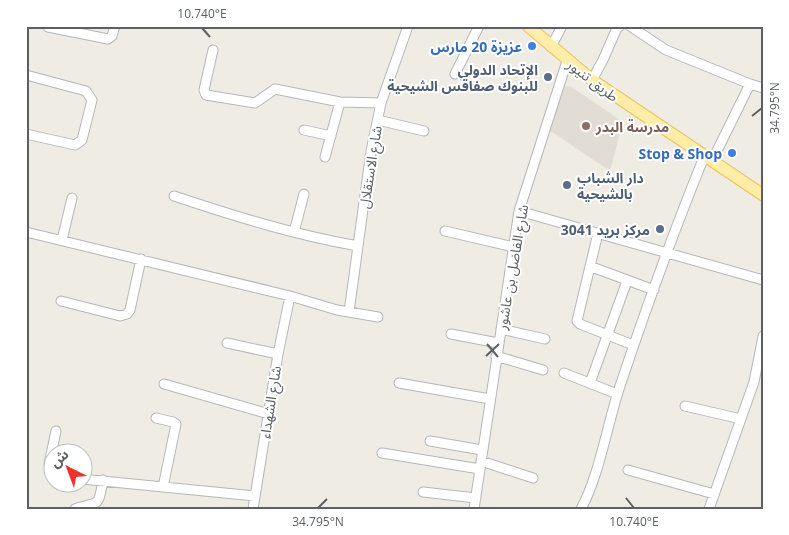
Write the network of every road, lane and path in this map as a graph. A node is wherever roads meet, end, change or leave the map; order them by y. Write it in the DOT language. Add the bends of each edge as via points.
graph roads {
  1 [pos="115,26"];
  2 [pos="408,26"];
  3 [pos="479,26"];
  4 [pos="528,26"];
  5 [pos="562,26"];
  6 [pos="620,26"];
  7 [pos="630,26"];
  8 [pos="48,27"];
  9 [pos="551,47"];
  10 [pos="213,50"];
  11 [pos="567,60"];
  12 [pos="455,74"];
  13 [pos="26,75"];
  14 [pos="592,80"];
  15 [pos="750,84"];
  16 [pos="763,88"];
  17 [pos="340,102"];
  18 [pos="381,103"];
  19 [pos="378,120"];
  20 [pos="304,130"];
  21 [pos="424,131"];
  22 [pos="26,134"];
  23 [pos="331,136"];
  24 [pos="325,156"];
  25 [pos="708,159"];
  26 [pos="304,194"];
  27 [pos="763,195"];
  28 [pos="174,196"];
  29 [pos="72,198"];
  30 [pos="520,211"];
  31 [pos="445,231"];
  32 [pos="26,232"];
  33 [pos="294,232"];
  34 [pos="598,233"];
  35 [pos="62,240"];
  36 [pos="358,246"];
  37 [pos="514,247"];
  38 [pos="665,254"];
  39 [pos="141,259"];
  40 [pos="592,267"];
  41 [pos="763,280"];
  42 [pos="627,281"];
  43 [pos="654,290"];
  44 [pos="290,296"];
  45 [pos="60,301"];
  46 [pos="349,312"];
  47 [pos="378,317"];
  48 [pos="501,328"];
  49 [pos="451,334"];
  50 [pos="609,336"];
  51 [pos="763,336"];
  52 [pos="545,339"];
  53 [pos="227,343"];
  54 [pos="498,343"];
  55 [pos="633,345"];
  56 [pos="278,354"];
  57 [pos="496,356"];
  58 [pos="543,370"];
  59 [pos="564,373"];
  60 [pos="399,383"];
  61 [pos="590,383"];
  62 [pos="164,384"];
  63 [pos="618,394"];
  64 [pos="490,399"];
  65 [pos="685,406"];
  66 [pos="269,414"];
  67 [pos="156,418"];
  68 [pos="741,419"];
  69 [pos="56,431"];
  70 [pos="430,441"];
  71 [pos="54,442"];
  72 [pos="482,450"];
  73 [pos="382,453"];
  74 [pos="480,465"];
  75 [pos="628,470"];
  76 [pos="534,478"];
  77 [pos="92,479"];
  78 [pos="103,480"];
  79 [pos="163,487"];
  80 [pos="423,492"];
  81 [pos="714,494"];
  82 [pos="255,496"];
  83 [pos="476,498"];
  84 [pos="74,509"];
  85 [pos="253,509"];
  86 [pos="474,509"];
  87 [pos="581,509"];
  88 [pos="709,509"];
  1 -- 8 [label="street" via="108,39"];
  2 -- 18 [label="street, شارع الاستقلال"];
  3 -- 12 [label="street"];
  4 -- 9 [label="main road, طريق تنيور"];
  5 -- 9 [label="street"];
  6 -- 14 [label="street"];
  7 -- 15 [label="street" via="666,50"];
  9 -- 11 [label="main road, طريق تنيور"];
  10 -- 17 [label="street" via="204,90 206,96 255,103 274,89"];
  11 -- 14 [label="main road, طريق تنيور"];
  11 -- 30 [label="street, شارع الفاضل بن عاشور"];
  13 -- 22 [label="street" via="86,92 92,100 79,144"];
  14 -- 25 [label="main road, طريق تنيور"];
  15 -- 16 [label="street"];
  15 -- 25 [label="street"];
  17 -- 18 [label="street"];
  17 -- 23 [label="street"];
  18 -- 19 [label="street, شارع الاستقلال"];
  19 -- 21 [label="street"];
  19 -- 36 [label="street, شارع الاستقلال"];
  20 -- 23 [label="street"];
  23 -- 24 [label="street"];
  25 -- 27 [label="main road, طريق تنيور"];
  25 -- 38 [label="street"];
  26 -- 33 [label="street"];
  28 -- 33 [label="street"];
  29 -- 35 [label="street"];
  30 -- 34 [label="street"];
  30 -- 37 [label="street, شارع الفاضل بن عاشور"];
  31 -- 37 [label="street"];
  32 -- 35 [label="street"];
  33 -- 36 [label="street"];
  34 -- 38 [label="street"];
  34 -- 40 [label="street"];
  35 -- 39 [label="street"];
  36 -- 46 [label="street, شارع الاستقلال"];
  37 -- 48 [label="street, شارع الفاضل بن عاشور"];
  38 -- 41 [label="street"];
  38 -- 43 [label="street"];
  39 -- 44 [label="street"];
  39 -- 45 [label="street" via="129,312 125,315"];
  40 -- 42 [label="street"];
  40 -- 50 [label="street" via="577,321"];
  42 -- 43 [label="street"];
  42 -- 50 [label="street"];
  43 -- 55 [label="street"];
  44 -- 46 [label="street"];
  44 -- 56 [label="street, شارع الشهداء"];
  46 -- 47 [label="street"];
  48 -- 52 [label="street"];
  48 -- 54 [label="street, شارع الفاضل بن عاشور"];
  49 -- 54 [label="street"];
  50 -- 55 [label="street"];
  50 -- 61 [label="street"];
  51 -- 68 [label="street" via="754,382"];
  53 -- 56 [label="street"];
  54 -- 57 [label="street, شارع الفاضل بن عاشور"];
  55 -- 63 [label="street"];
  56 -- 66 [label="street, شارع الشهداء"];
  57 -- 58 [label="street"];
  57 -- 64 [label="street, شارع الفاضل بن عاشور"];
  59 -- 61 [label="street"];
  60 -- 64 [label="street"];
  61 -- 63 [label="street"];
  62 -- 66 [label="street"];
  63 -- 87 [label="street"];
  64 -- 72 [label="street, شارع الفاضل بن عاشور"];
  65 -- 68 [label="street"];
  66 -- 82 [label="street, شارع الشهداء"];
  67 -- 79 [label="street" via="176,424"];
  68 -- 81 [label="street"];
  69 -- 71 [label="street"];
  70 -- 72 [label="street"];
  72 -- 74 [label="street, شارع الفاضل بن عاشور"];
  73 -- 74 [label="street"];
  74 -- 76 [label="street"];
  74 -- 83 [label="street, شارع الفاضل بن عاشور"];
  75 -- 81 [label="street"];
  77 -- 78 [label="street"];
  78 -- 79 [label="street"];
  78 -- 84 [label="street" via="98,502"];
  79 -- 82 [label="street"];
  80 -- 83 [label="street"];
  81 -- 88 [label="street"];
  82 -- 85 [label="street, شارع الشهداء"];
  83 -- 86 [label="street, شارع الفاضل بن عاشور"];
}
